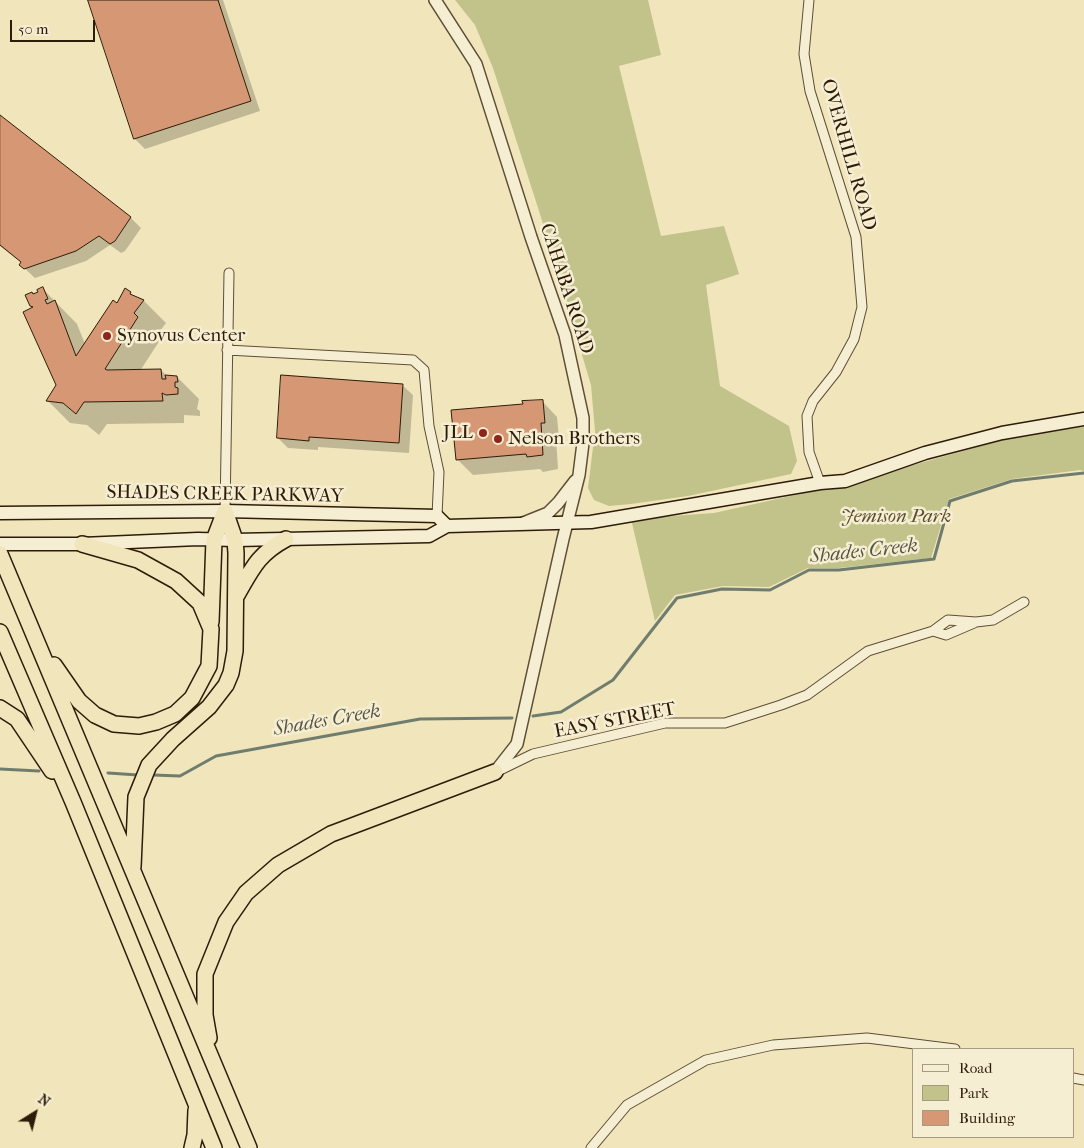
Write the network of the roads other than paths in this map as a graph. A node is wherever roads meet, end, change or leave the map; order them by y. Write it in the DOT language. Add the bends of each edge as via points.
graph roads {
  1 [pos="435,0"];
  2 [pos="809,0"];
  3 [pos="229,273"];
  4 [pos="227,350"];
  5 [pos="1084,419"];
  6 [pos="579,475"];
  7 [pos="820,483"];
  8 [pos="225,511"];
  9 [pos="0,512"];
  10 [pos="437,516"];
  11 [pos="568,522"];
  12 [pos="522,524"];
  13 [pos="447,526"];
  14 [pos="286,539"];
  15 [pos="214,540"];
  16 [pos="235,540"];
  17 [pos="0,544"];
  18 [pos="82,544"];
  19 [pos="0,554"];
  20 [pos="237,597"];
  21 [pos="1024,602"];
  22 [pos="976,622"];
  23 [pos="211,629"];
  24 [pos="0,632"];
  25 [pos="933,632"];
  26 [pos="35,635"];
  27 [pos="0,708"];
  28 [pos="495,772"];
  29 [pos="73,802"];
  30 [pos="133,873"];
  31 [pos="947,1048"];
  32 [pos="215,1069"];
  33 [pos="196,1103"];
  34 [pos="192,1148"];
  35 [pos="214,1148"];
  36 [pos="249,1148"];
  37 [pos="591,1148"];
  1 -- 6 [label="street, CAHABA ROAD" via="476,64 530,237 566,335 583,418"];
  2 -- 7 [label="street, OVERHILL ROAD" via="804,54 808,82 856,237 862,307 854,339 836,372 813,401 807,416 809,452"];
  3 -- 4 [label="street"];
  4 -- 8 [label="street"];
  4 -- 10 [label="street" via="413,360 424,370 429,426 439,472"];
  5 -- 7 [label="main road" via="1002,432 925,453 845,481"];
  6 -- 11 [label="street, CAHABA ROAD"];
  6 -- 12 [label="street" via="548,513"];
  7 -- 11 [label="main road" via="591,522"];
  8 -- 9 [label="main road, SHADES CREEK PARKWAY"];
  8 -- 10 [label="main road, SHADES CREEK PARKWAY"];
  8 -- 15 [label="highway"];
  8 -- 16 [label="highway"];
  10 -- 13 [label="main road"];
  11 -- 12 [label="main road"];
  11 -- 28 [label="street, CAHABA ROAD" via="517,744"];
  12 -- 13 [label="main road"];
  13 -- 14 [label="main road" via="429,536"];
  14 -- 16 [label="main road"];
  14 -- 20 [label="highway" via="261,556"];
  15 -- 16 [label="main road"];
  15 -- 18 [label="main road"];
  15 -- 23 [label="highway"];
  16 -- 20 [label="highway"];
  17 -- 18 [label="main road"];
  18 -- 23 [label="highway" via="138,560 176,581 200,603"];
  19 -- 26 [label="highway"];
  20 -- 30 [label="highway" via="235,652 226,685 209,707 149,765 136,797"];
  21 -- 22 [label="street, EASY STREET" via="993,620"];
  22 -- 25 [label="street, EASY STREET" via="946,635"];
  22 -- 25 [label="street, EASY STREET" via="948,620"];
  23 -- 26 [label="highway" via="209,666 192,698 175,714 139,726 104,720 86,708"];
  24 -- 29 [label="highway"];
  25 -- 28 [label="street, EASY STREET" via="868,651 807,695 725,723 665,723 533,754"];
  26 -- 30 [label="highway"];
  27 -- 29 [label="highway" via="18,719"];
  28 -- 32 [label="highway" via="331,834 278,865 246,893 226,922 205,974 204,1016"];
  29 -- 33 [label="highway"];
  30 -- 32 [label="highway"];
  31 -- 37 [label="street" via="867,1038 773,1045 706,1060 627,1104"];
  32 -- 36 [label="highway"];
  33 -- 34 [label="highway"];
  33 -- 35 [label="highway"];
}
